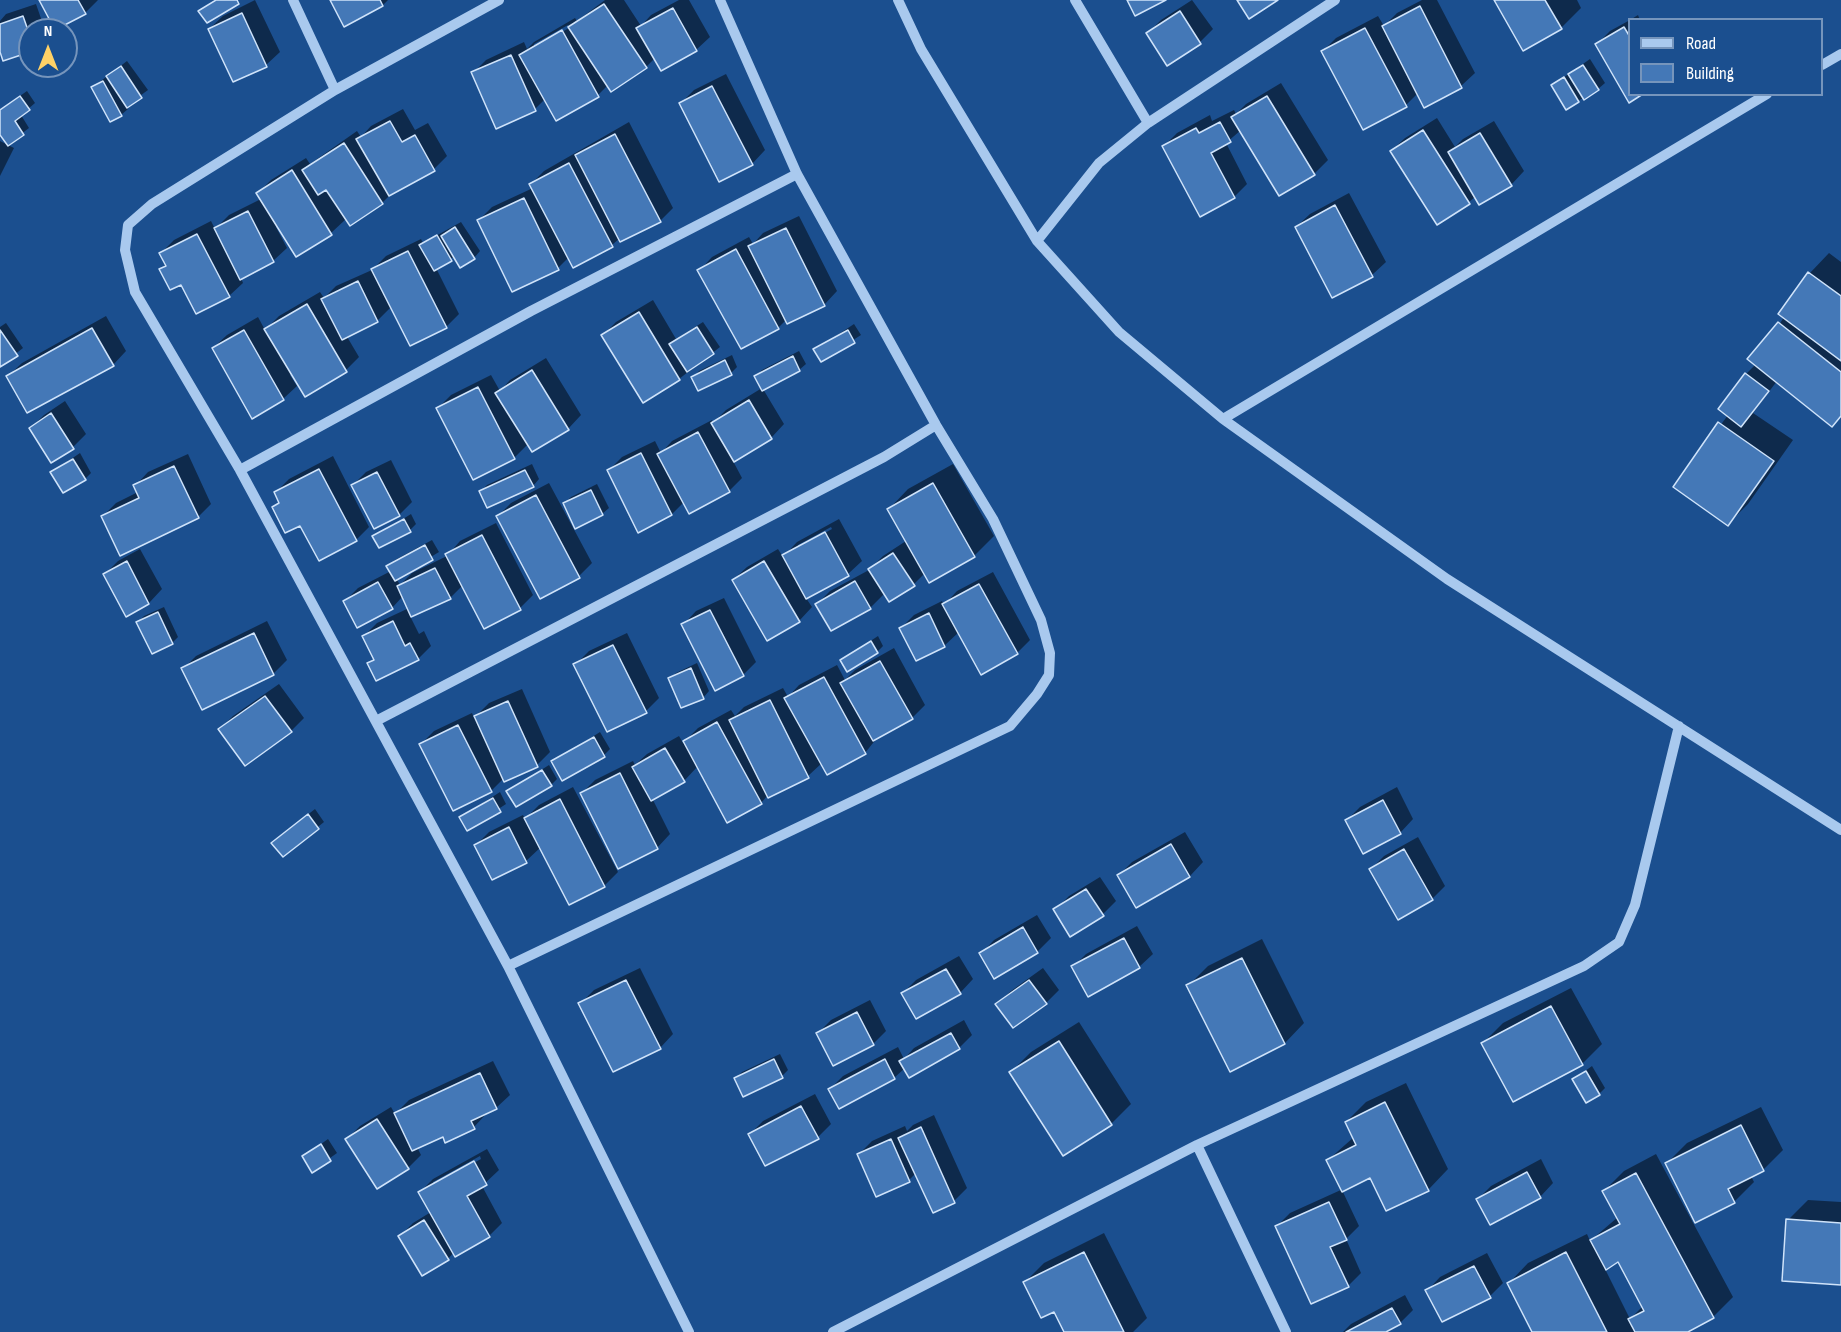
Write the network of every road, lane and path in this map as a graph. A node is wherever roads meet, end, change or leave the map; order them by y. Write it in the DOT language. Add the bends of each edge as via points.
graph roads {
  1 [pos="293,0"];
  2 [pos="499,0"];
  3 [pos="720,0"];
  4 [pos="898,0"];
  5 [pos="1075,0"];
  6 [pos="1335,0"];
  7 [pos="1841,54"];
  8 [pos="1823,64"];
  9 [pos="335,90"];
  10 [pos="1764,96"];
  11 [pos="1148,123"];
  12 [pos="797,174"];
  13 [pos="1037,241"];
  14 [pos="1223,419"];
  15 [pos="936,425"];
  16 [pos="240,470"];
  17 [pos="376,721"];
  18 [pos="1679,726"];
  19 [pos="1841,830"];
  20 [pos="508,966"];
  21 [pos="1197,1145"];
  22 [pos="689,1332"];
  23 [pos="833,1332"];
  24 [pos="1286,1332"];
  1 -- 9 [label="street"];
  2 -- 9 [label="street"];
  3 -- 12 [label="street"];
  4 -- 13 [label="street" via="921,49"];
  5 -- 11 [label="street"];
  6 -- 11 [label="street"];
  7 -- 8 [label="street"];
  9 -- 16 [label="street" via="152,204 128,225 125,250 135,292"];
  10 -- 14 [label="street"];
  11 -- 13 [label="street" via="1100,163"];
  12 -- 15 [label="street"];
  12 -- 16 [label="street" via="531,311"];
  13 -- 14 [label="street" via="1119,332"];
  14 -- 18 [label="street" via="1447,579"];
  15 -- 17 [label="street" via="884,457"];
  15 -- 20 [label="street" via="993,519 1041,620 1050,653 1049,675 1037,694 1010,726"];
  16 -- 17 [label="street"];
  17 -- 20 [label="street"];
  18 -- 19 [label="street"];
  18 -- 21 [label="street" via="1635,904 1619,942 1584,966"];
  20 -- 22 [label="street"];
  21 -- 23 [label="street"];
  21 -- 24 [label="street"];
}
